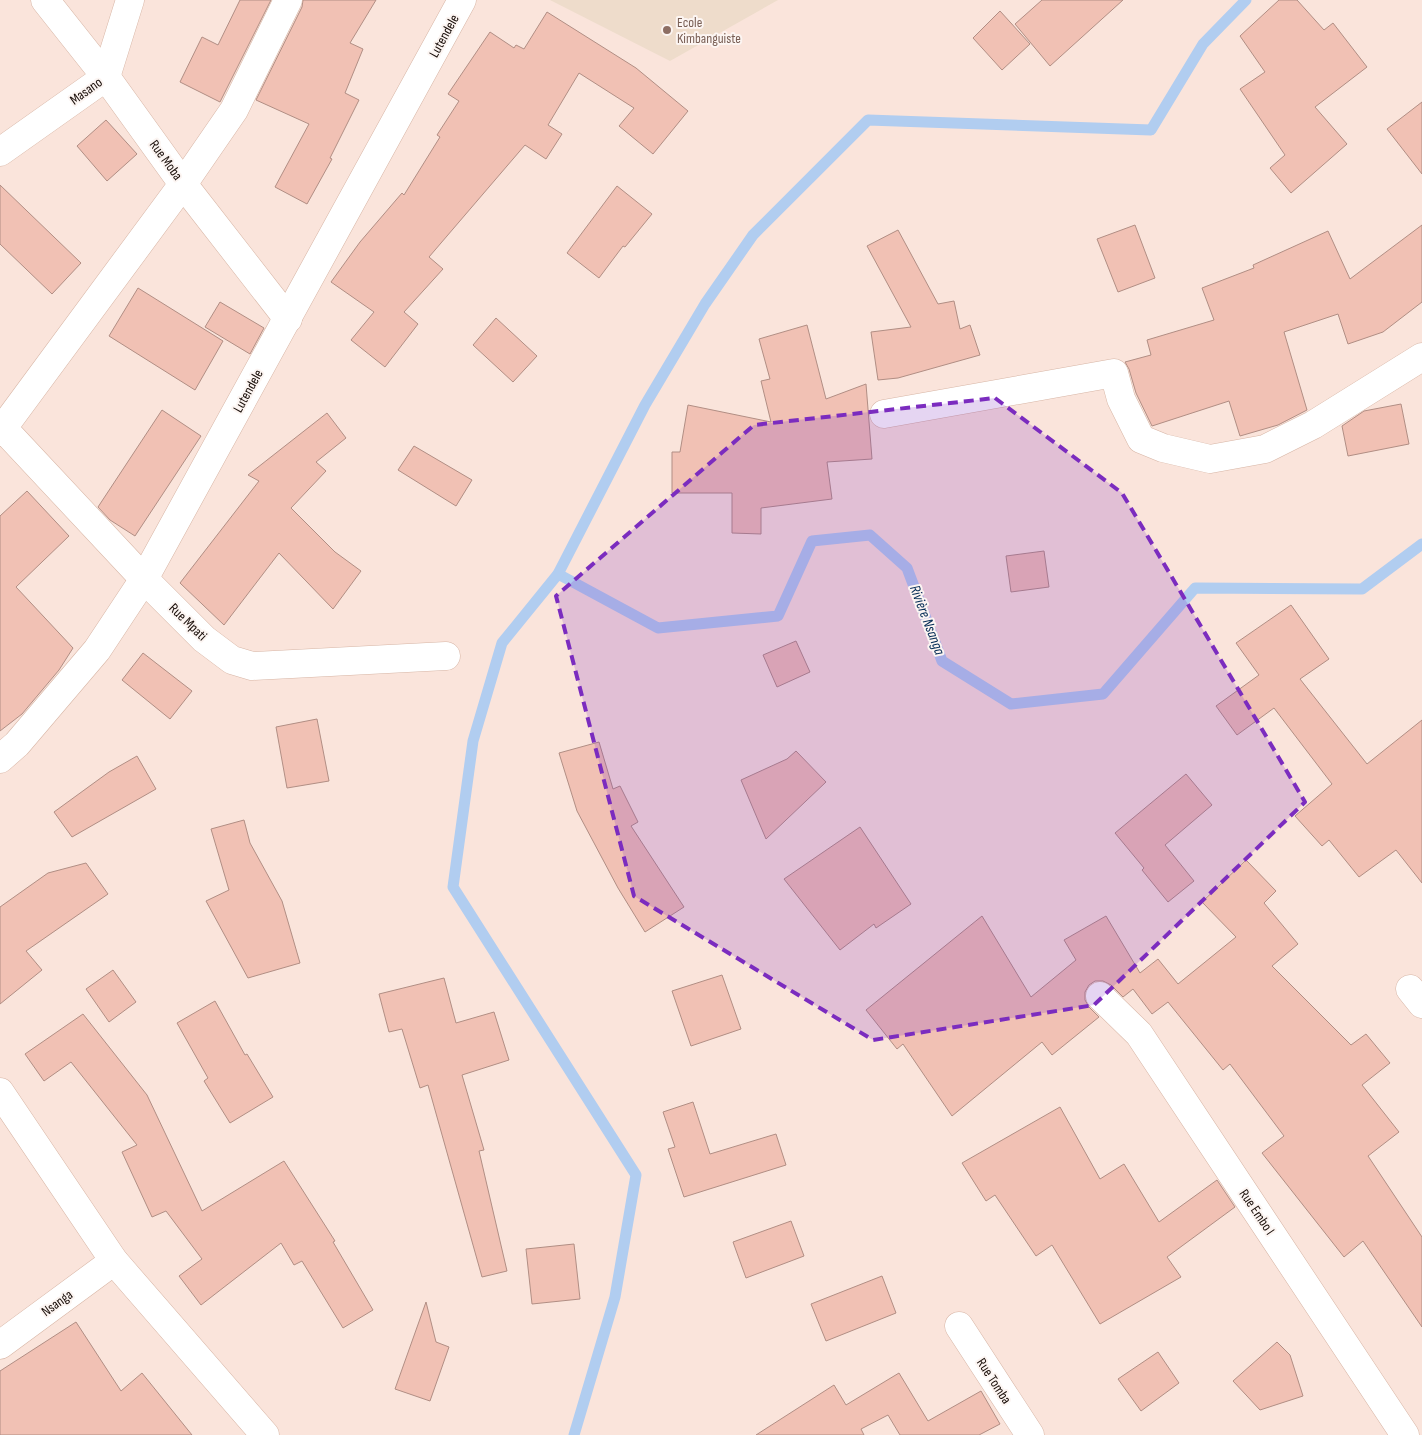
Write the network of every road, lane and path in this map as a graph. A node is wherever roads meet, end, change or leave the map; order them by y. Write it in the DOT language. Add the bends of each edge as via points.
graph roads {
  1 [pos="45,0"];
  2 [pos="130,0"];
  3 [pos="288,0"];
  4 [pos="462,0"];
  5 [pos="106,77"];
  6 [pos="0,152"];
  7 [pos="183,184"];
  8 [pos="288,319"];
  9 [pos="1422,357"];
  10 [pos="884,414"];
  11 [pos="1,429"];
  12 [pos="144,579"];
  13 [pos="446,656"];
  14 [pos="0,759"];
  15 [pos="1100,996"];
  16 [pos="0,1092"];
  17 [pos="114,1261"];
  18 [pos="959,1326"];
  19 [pos="0,1345"];
  20 [pos="265,1435"];
  21 [pos="1030,1435"];
  22 [pos="1405,1435"];
  1 -- 5 [label="street, Rue Moba"];
  2 -- 5 [label="street, Masano"];
  3 -- 7 [label="street" via="234,110"];
  4 -- 8 [label="street, Lutendele"];
  5 -- 6 [label="street, Masano"];
  5 -- 7 [label="street, Rue Moba"];
  7 -- 8 [label="street, Rue Moba"];
  7 -- 11 [label="street"];
  8 -- 12 [label="street, Lutendele"];
  9 -- 10 [label="street" via="1313,425 1265,448 1210,459 1163,448 1141,439 1121,399 1114,373"];
  11 -- 12 [label="street, Rue Mpati"];
  12 -- 13 [label="street, Rue Mpati" via="204,639 232,660 252,666"];
  12 -- 14 [label="street, Lutendele" via="98,650 17,744"];
  15 -- 22 [label="street, Rue Embo I" via="1139,1034"];
  16 -- 17 [label="street"];
  17 -- 19 [label="street, Nsanga"];
  17 -- 20 [label="street"];
  18 -- 21 [label="street, Rue Tomba"];
}
